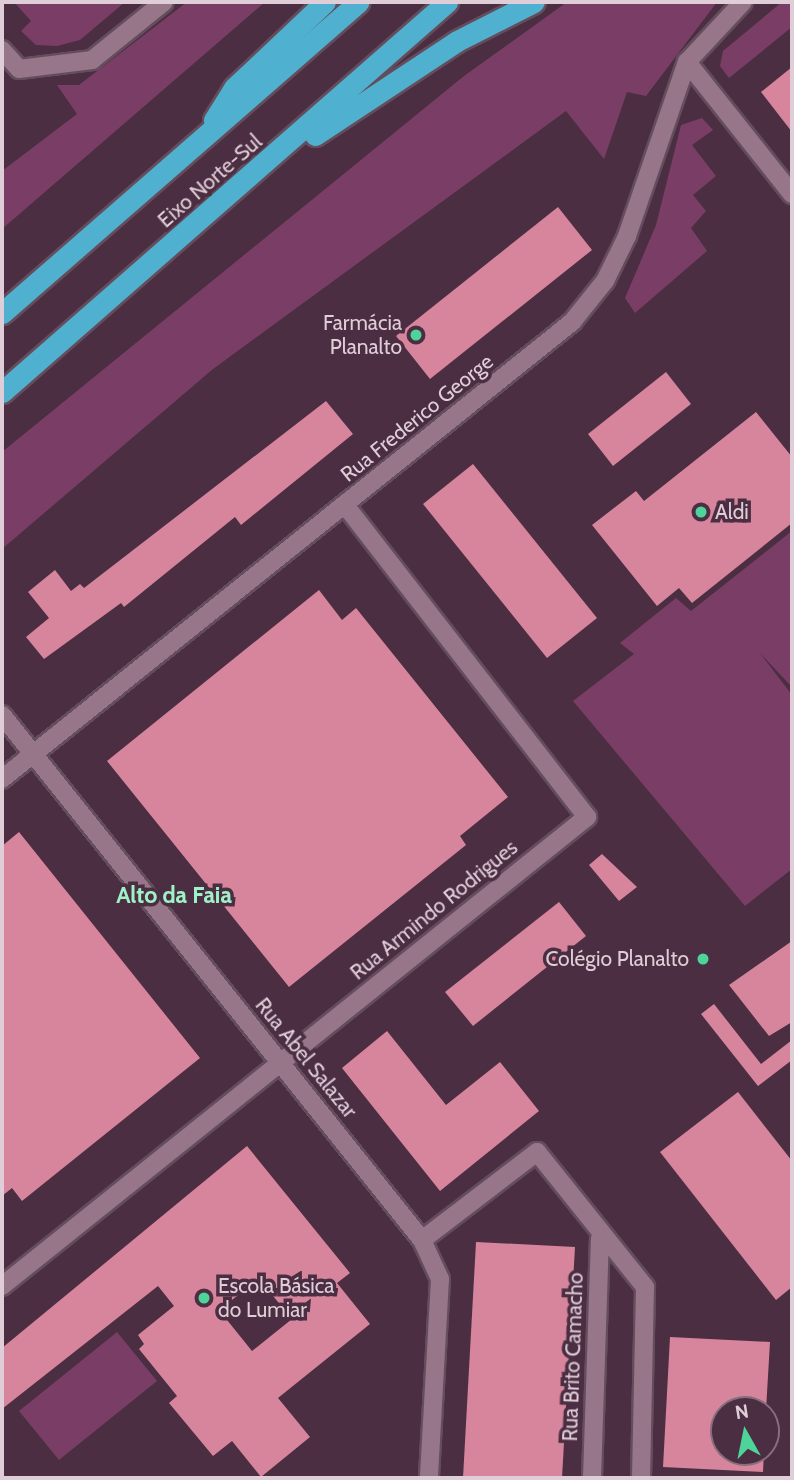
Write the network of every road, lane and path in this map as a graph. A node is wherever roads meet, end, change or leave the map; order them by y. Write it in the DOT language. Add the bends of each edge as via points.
graph roads {
  1 [pos="164,2"];
  2 [pos="325,2"];
  3 [pos="359,2"];
  4 [pos="447,2"];
  5 [pos="534,2"];
  6 [pos="743,2"];
  7 [pos="2,50"];
  8 [pos="687,62"];
  9 [pos="202,139"];
  10 [pos="258,172"];
  11 [pos="792,194"];
  12 [pos="2,313"];
  13 [pos="2,392"];
  14 [pos="345,505"];
  15 [pos="2,715"];
  16 [pos="34,754"];
  17 [pos="2,779"];
  18 [pos="280,1063"];
  19 [pos="600,1238"];
  20 [pos="422,1240"];
  21 [pos="2,1286"];
  22 [pos="429,1478"];
  23 [pos="592,1478"];
  24 [pos="641,1478"];
  1 -- 7 [label="street" via="92,60 60,69 19,69"];
  2 -- 9 [label="highway" via="234,88"];
  3 -- 9 [label="highway, Eixo Norte-Sul"];
  4 -- 10 [label="highway, Eixo Norte-Sul"];
  5 -- 10 [label="highway" via="457,41"];
  6 -- 8 [label="street, Rua Frederico George"];
  8 -- 11 [label="street"];
  8 -- 14 [label="street, Rua Frederico George" via="627,236 605,281 572,322"];
  9 -- 12 [label="highway, Eixo Norte-Sul"];
  10 -- 13 [label="highway, Eixo Norte-Sul"];
  14 -- 16 [label="street, Rua Frederico George"];
  14 -- 18 [label="street, Rua Armindo Rodrigues" via="587,817"];
  15 -- 16 [label="street, Rua Abel Salazar"];
  16 -- 17 [label="street, Rua Frederico George"];
  16 -- 18 [label="street, Rua Abel Salazar"];
  18 -- 20 [label="street, Rua Abel Salazar"];
  18 -- 21 [label="street, Rua Armindo Rodrigues"];
  19 -- 20 [label="street" via="537,1152"];
  19 -- 23 [label="street, Rua Brito Camacho"];
  19 -- 24 [label="street" via="639,1276 648,1303"];
  20 -- 22 [label="street, Rua Abel Salazar" via="440,1279"];
}
